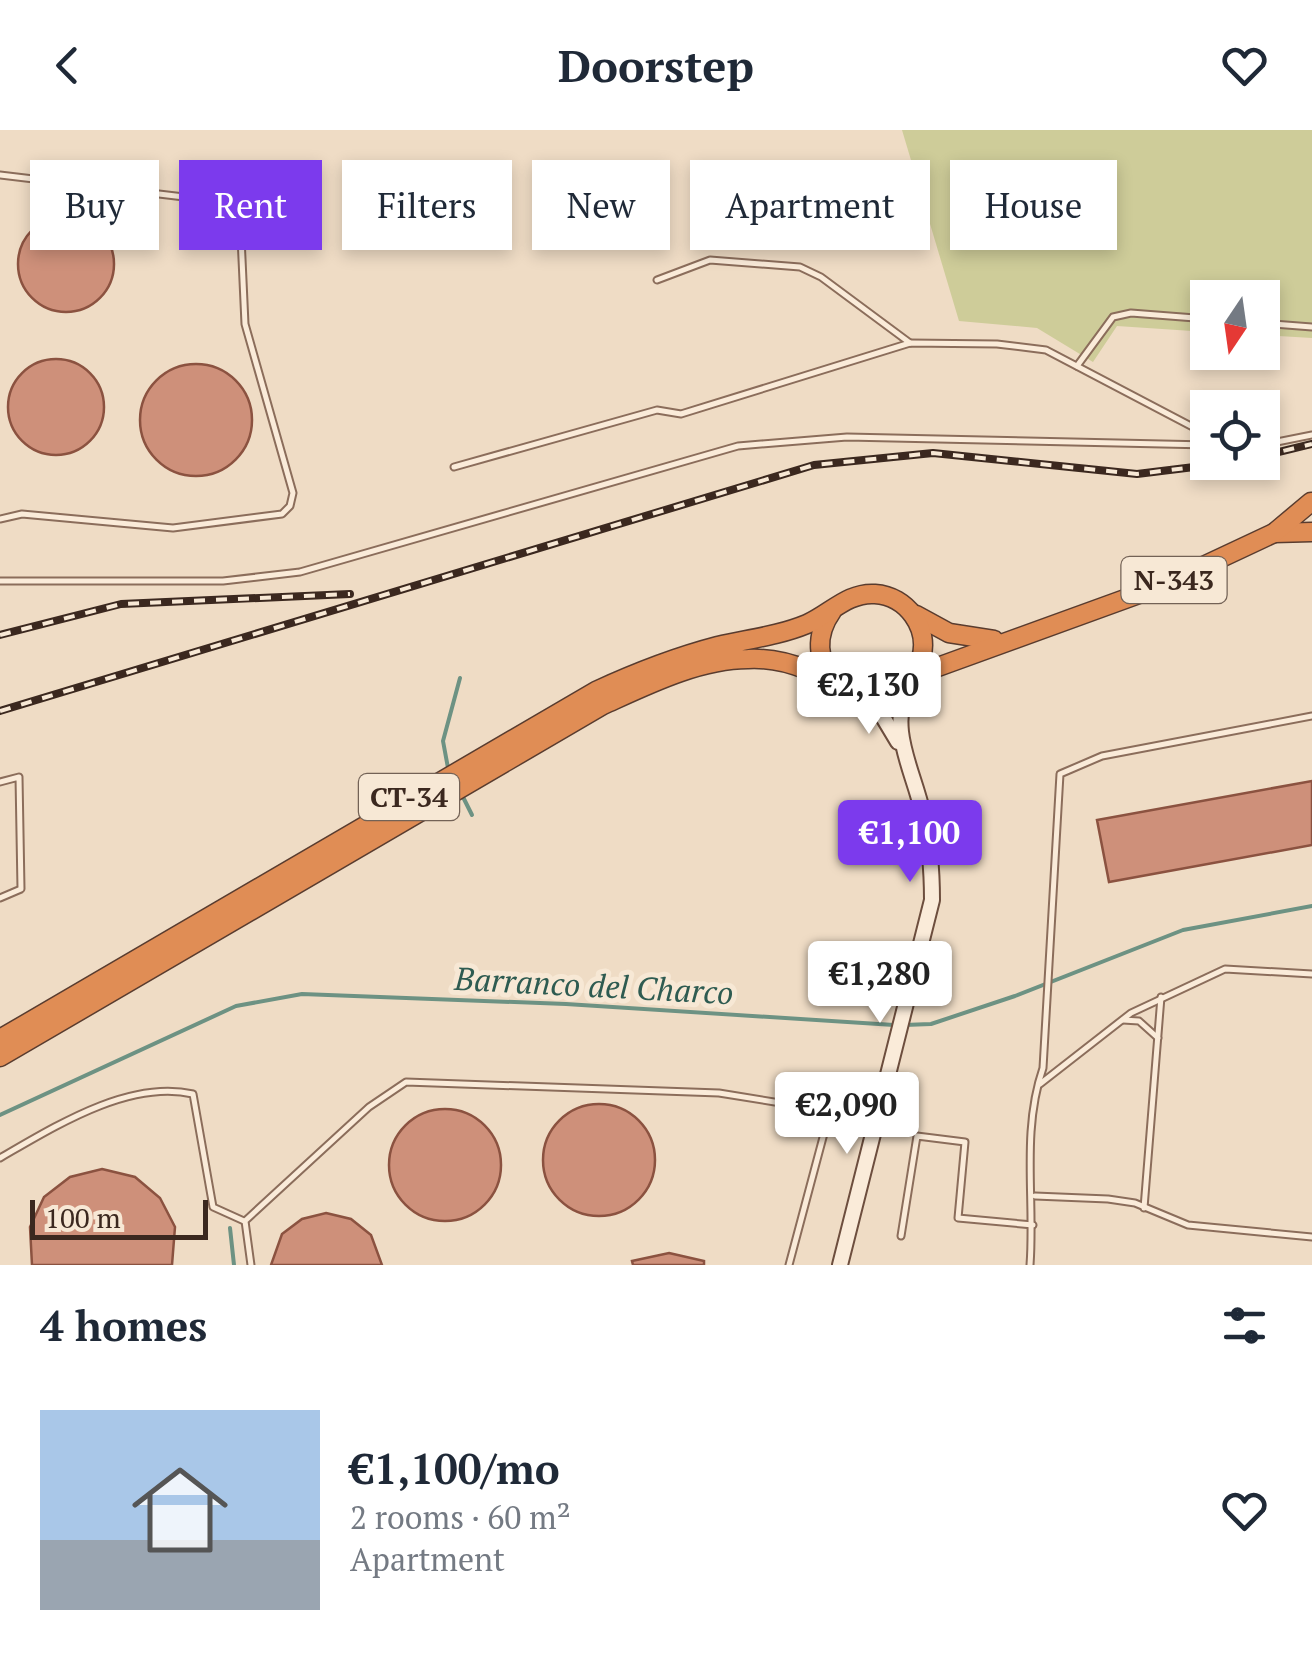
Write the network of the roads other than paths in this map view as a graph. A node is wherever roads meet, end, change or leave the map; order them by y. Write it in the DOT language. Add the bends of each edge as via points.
graph roads {
  1 [pos="0,175"];
  2 [pos="657,280"];
  3 [pos="1190,318"];
  4 [pos="1280,324"];
  5 [pos="1312,327"];
  6 [pos="910,342"];
  7 [pos="1077,366"];
  8 [pos="1190,426"];
  9 [pos="1312,435"];
  10 [pos="1280,441"];
  11 [pos="1190,445"];
  12 [pos="454,467"];
  13 [pos="1312,493"];
  14 [pos="1311,502"];
  15 [pos="1312,515"];
  16 [pos="0,519"];
  17 [pos="1312,532"];
  18 [pos="1274,533"];
  19 [pos="0,581"];
  20 [pos="840,604"];
  21 [pos="904,605"];
  22 [pos="1010,638"];
  23 [pos="912,677"];
  24 [pos="844,689"];
  25 [pos="1312,716"];
  26 [pos="908,766"];
  27 [pos="0,782"];
  28 [pos="0,898"];
  29 [pos="1312,974"];
  30 [pos="1162,997"];
  31 [pos="1122,1020"];
  32 [pos="1158,1038"];
  33 [pos="0,1039"];
  34 [pos="0,1057"];
  35 [pos="1036,1087"];
  36 [pos="830,1110"];
  37 [pos="878,1123"];
  38 [pos="0,1158"];
  39 [pos="1034,1196"];
  40 [pos="1144,1208"];
  41 [pos="246,1221"];
  42 [pos="1033,1225"];
  43 [pos="901,1236"];
  44 [pos="1312,1236"];
  45 [pos="252,1265"];
  46 [pos="789,1265"];
  47 [pos="840,1265"];
  48 [pos="1030,1265"];
  1 -- 16 [label="lane" via="184,196 230,213 241,236 244,324 293,493 282,514 190,528 22,514"];
  2 -- 6 [label="lane" via="710,260 800,268"];
  3 -- 7 [label="lane" via="1113,317"];
  4 -- 5 [label="lane"];
  6 -- 7 [label="lane" via="1046,350"];
  6 -- 12 [label="lane" via="681,414 657,410"];
  7 -- 8 [label="lane"];
  9 -- 10 [label="lane"];
  11 -- 19 [label="lane" via="780,439 300,572 222,581"];
  13 -- 14 [label="highway"];
  14 -- 15 [label="highway"];
  14 -- 18 [label="highway, N-343"];
  17 -- 18 [label="highway, N-343"];
  18 -- 22 [label="highway, N-343" via="1109,607"];
  20 -- 21 [label="highway, CT-34" via="870,594"];
  20 -- 24 [label="highway" via="824,623 820,648 826,670"];
  20 -- 33 [label="highway, CT-34" via="796,628 679,658 571,703"];
  21 -- 22 [label="highway, N-343" via="949,633"];
  21 -- 23 [label="highway" via="923,638"];
  22 -- 23 [label="highway, N-343"];
  23 -- 24 [label="highway, CT-34" via="885,695"];
  23 -- 26 [label="main road" via="899,717"];
  24 -- 26 [label="main road" via="883,718"];
  24 -- 34 [label="highway, CT-34" via="793,664 750,658 626,694 512,754"];
  25 -- 35 [label="lane" via="1102,756 1060,774 1043,1068"];
  26 -- 37 [label="main road" via="932,857 932,900"];
  27 -- 28 [label="lane" via="19,777 21,889"];
  29 -- 30 [label="lane" via="1225,969"];
  30 -- 31 [label="lane"];
  30 -- 32 [label="lane"];
  31 -- 32 [label="lane" via="1139,1021"];
  31 -- 35 [label="lane"];
  32 -- 40 [label="lane"];
  35 -- 39 [label="lane" via="1028,1181"];
  36 -- 37 [label="lane"];
  36 -- 41 [label="lane" via="719,1093 406,1082 369,1107"];
  36 -- 46 [label="lane"];
  37 -- 47 [label="main road"];
  38 -- 41 [label="lane" via="52,1128 147,1091 193,1094 212,1206"];
  39 -- 40 [label="lane" via="1108,1199"];
  39 -- 42 [label="lane"];
  40 -- 44 [label="lane" via="1188,1225"];
  41 -- 45 [label="lane"];
  42 -- 43 [label="lane" via="958,1218 964,1142 917,1136"];
  42 -- 48 [label="lane"];
}
